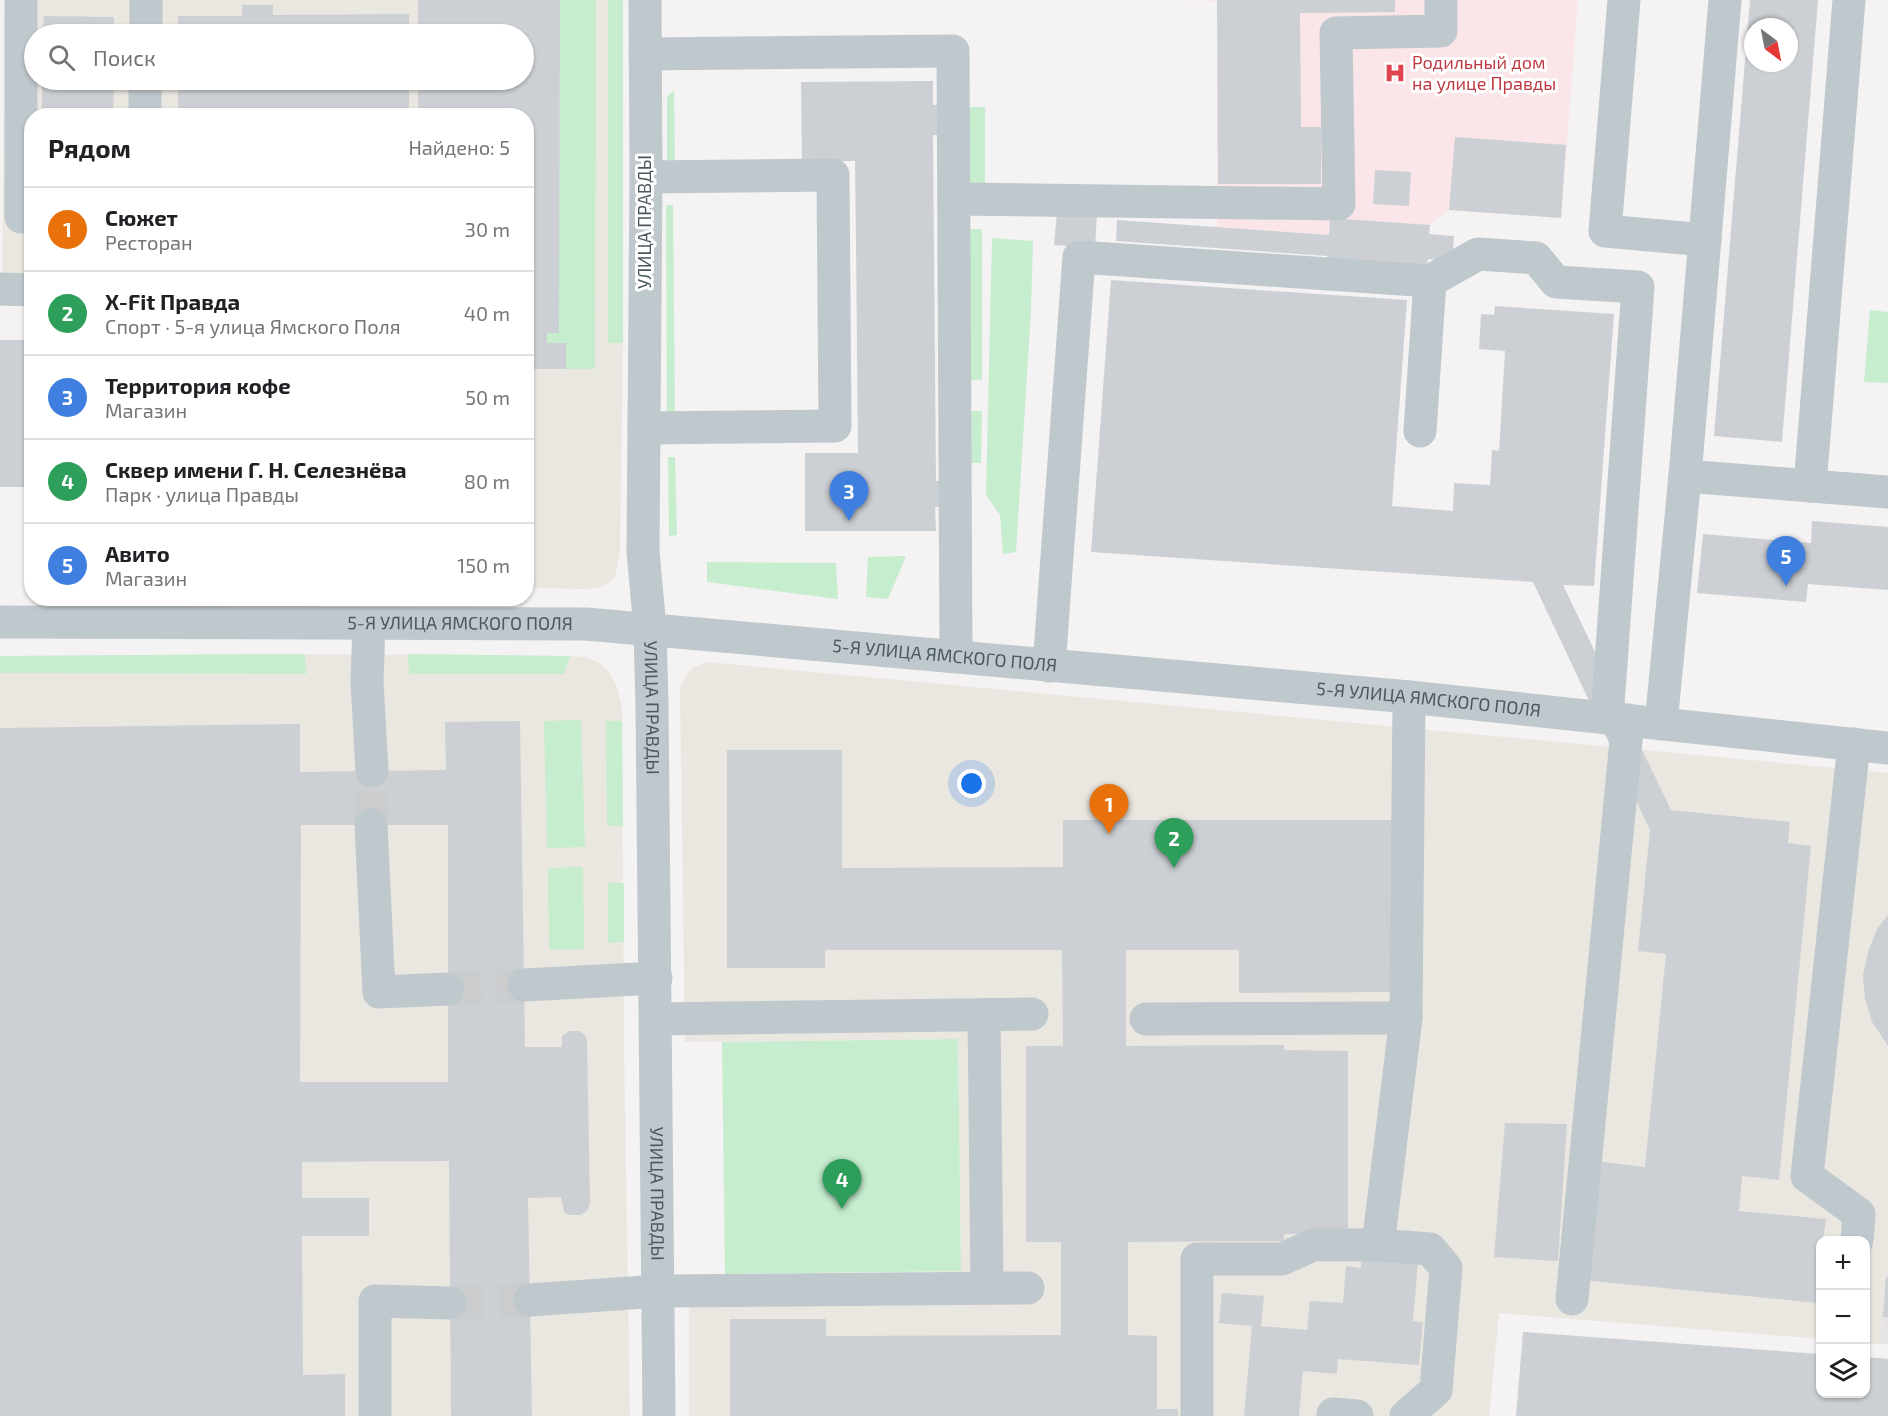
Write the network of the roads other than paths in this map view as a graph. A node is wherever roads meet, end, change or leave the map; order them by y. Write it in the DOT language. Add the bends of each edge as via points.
graph roads {
  1 [pos="21,0"];
  2 [pos="146,0"];
  3 [pos="645,0"];
  4 [pos="1441,0"];
  5 [pos="1624,0"];
  6 [pos="1725,0"];
  7 [pos="1849,0"];
  8 [pos="146,24"];
  9 [pos="645,54"];
  10 [pos="145,90"];
  11 [pos="145,108"];
  12 [pos="646,177"];
  13 [pos="954,199"];
  14 [pos="21,216"];
  15 [pos="1705,240"];
  16 [pos="1431,281"];
  17 [pos="0,289"];
  18 [pos="24,290"];
  19 [pos="644,428"];
  20 [pos="1420,431"];
  21 [pos="1685,476"];
  22 [pos="1810,486"];
  23 [pos="1888,492"];
  24 [pos="0,622"];
  25 [pos="369,624"];
  26 [pos="650,630"];
  27 [pos="956,656"];
  28 [pos="1049,666"];
  29 [pos="1408,697"];
  30 [pos="1617,719"];
  31 [pos="1661,724"];
  32 [pos="1854,744"];
  33 [pos="1888,748"];
  34 [pos="372,771"];
  35 [pos="371,825"];
  36 [pos="656,978"];
  37 [pos="524,985"];
  38 [pos="448,989"];
  39 [pos="1032,1014"];
  40 [pos="984,1015"];
  41 [pos="1146,1018"];
  42 [pos="1406,1018"];
  43 [pos="656,1019"];
  44 [pos="1857,1236"];
  45 [pos="1378,1245"];
  46 [pos="987,1288"];
  47 [pos="1028,1288"];
  48 [pos="659,1291"];
  49 [pos="1572,1299"];
  50 [pos="530,1300"];
  51 [pos="450,1303"];
  52 [pos="375,1416"];
  53 [pos="658,1416"];
  54 [pos="1197,1416"];
  55 [pos="1406,1416"];
  1 -- 14 [label="street"];
  2 -- 8 [label="street"];
  3 -- 9 [label="street, УЛИЦА ПРАВДЫ"];
  4 -- 13 [label="street" via="1441,32 1336,33 1339,204"];
  5 -- 15 [label="street" via="1605,231"];
  6 -- 15 [label="street"];
  7 -- 22 [label="street"];
  9 -- 12 [label="street, УЛИЦА ПРАВДЫ"];
  9 -- 13 [label="street" via="953,51"];
  10 -- 11 [label="street"];
  12 -- 19 [label="street, УЛИЦА ПРАВДЫ"];
  12 -- 19 [label="street" via="833,176 835,426"];
  13 -- 27 [label="street"];
  15 -- 21 [label="street"];
  16 -- 20 [label="street"];
  16 -- 28 [label="street" via="1078,257"];
  16 -- 30 [label="street" via="1478,254 1536,258 1556,282 1638,287"];
  17 -- 18 [label="street"];
  19 -- 26 [label="street, УЛИЦА ПРАВДЫ" via="643,551"];
  21 -- 22 [label="street"];
  21 -- 31 [label="street"];
  22 -- 23 [label="street"];
  24 -- 25 [label="street, 5-Я УЛИЦА ЯМСКОГО ПОЛЯ"];
  25 -- 26 [label="street, 5-Я УЛИЦА ЯМСКОГО ПОЛЯ" via="586,624"];
  25 -- 34 [label="street" via="367,681"];
  26 -- 27 [label="street, 5-Я УЛИЦА ЯМСКОГО ПОЛЯ"];
  26 -- 36 [label="street, УЛИЦА ПРАВДЫ"];
  27 -- 28 [label="street, 5-Я УЛИЦА ЯМСКОГО ПОЛЯ"];
  28 -- 29 [label="street, 5-Я УЛИЦА ЯМСКОГО ПОЛЯ"];
  29 -- 30 [label="street, 5-Я УЛИЦА ЯМСКОГО ПОЛЯ"];
  29 -- 42 [label="street"];
  30 -- 31 [label="street, 5-Я УЛИЦА ЯМСКОГО ПОЛЯ"];
  30 -- 49 [label="street"];
  31 -- 32 [label="street, 5-Я УЛИЦА ЯМСКОГО ПОЛЯ"];
  32 -- 33 [label="street, 5-Я УЛИЦА ЯМСКОГО ПОЛЯ"];
  32 -- 44 [label="street" via="1808,1176 1859,1214"];
  35 -- 38 [label="street" via="379,992"];
  36 -- 37 [label="street"];
  36 -- 43 [label="street, УЛИЦА ПРАВДЫ"];
  39 -- 40 [label="street"];
  40 -- 43 [label="street"];
  40 -- 46 [label="street"];
  41 -- 42 [label="street"];
  42 -- 45 [label="street"];
  43 -- 48 [label="street, УЛИЦА ПРАВДЫ"];
  45 -- 54 [label="street" via="1313,1245 1282,1259 1197,1259"];
  45 -- 55 [label="street" via="1430,1250 1446,1268 1436,1390"];
  46 -- 47 [label="street"];
  46 -- 48 [label="street"];
  48 -- 50 [label="street"];
  48 -- 53 [label="street, УЛИЦА ПРАВДЫ"];
  51 -- 52 [label="street" via="375,1302"];
}
